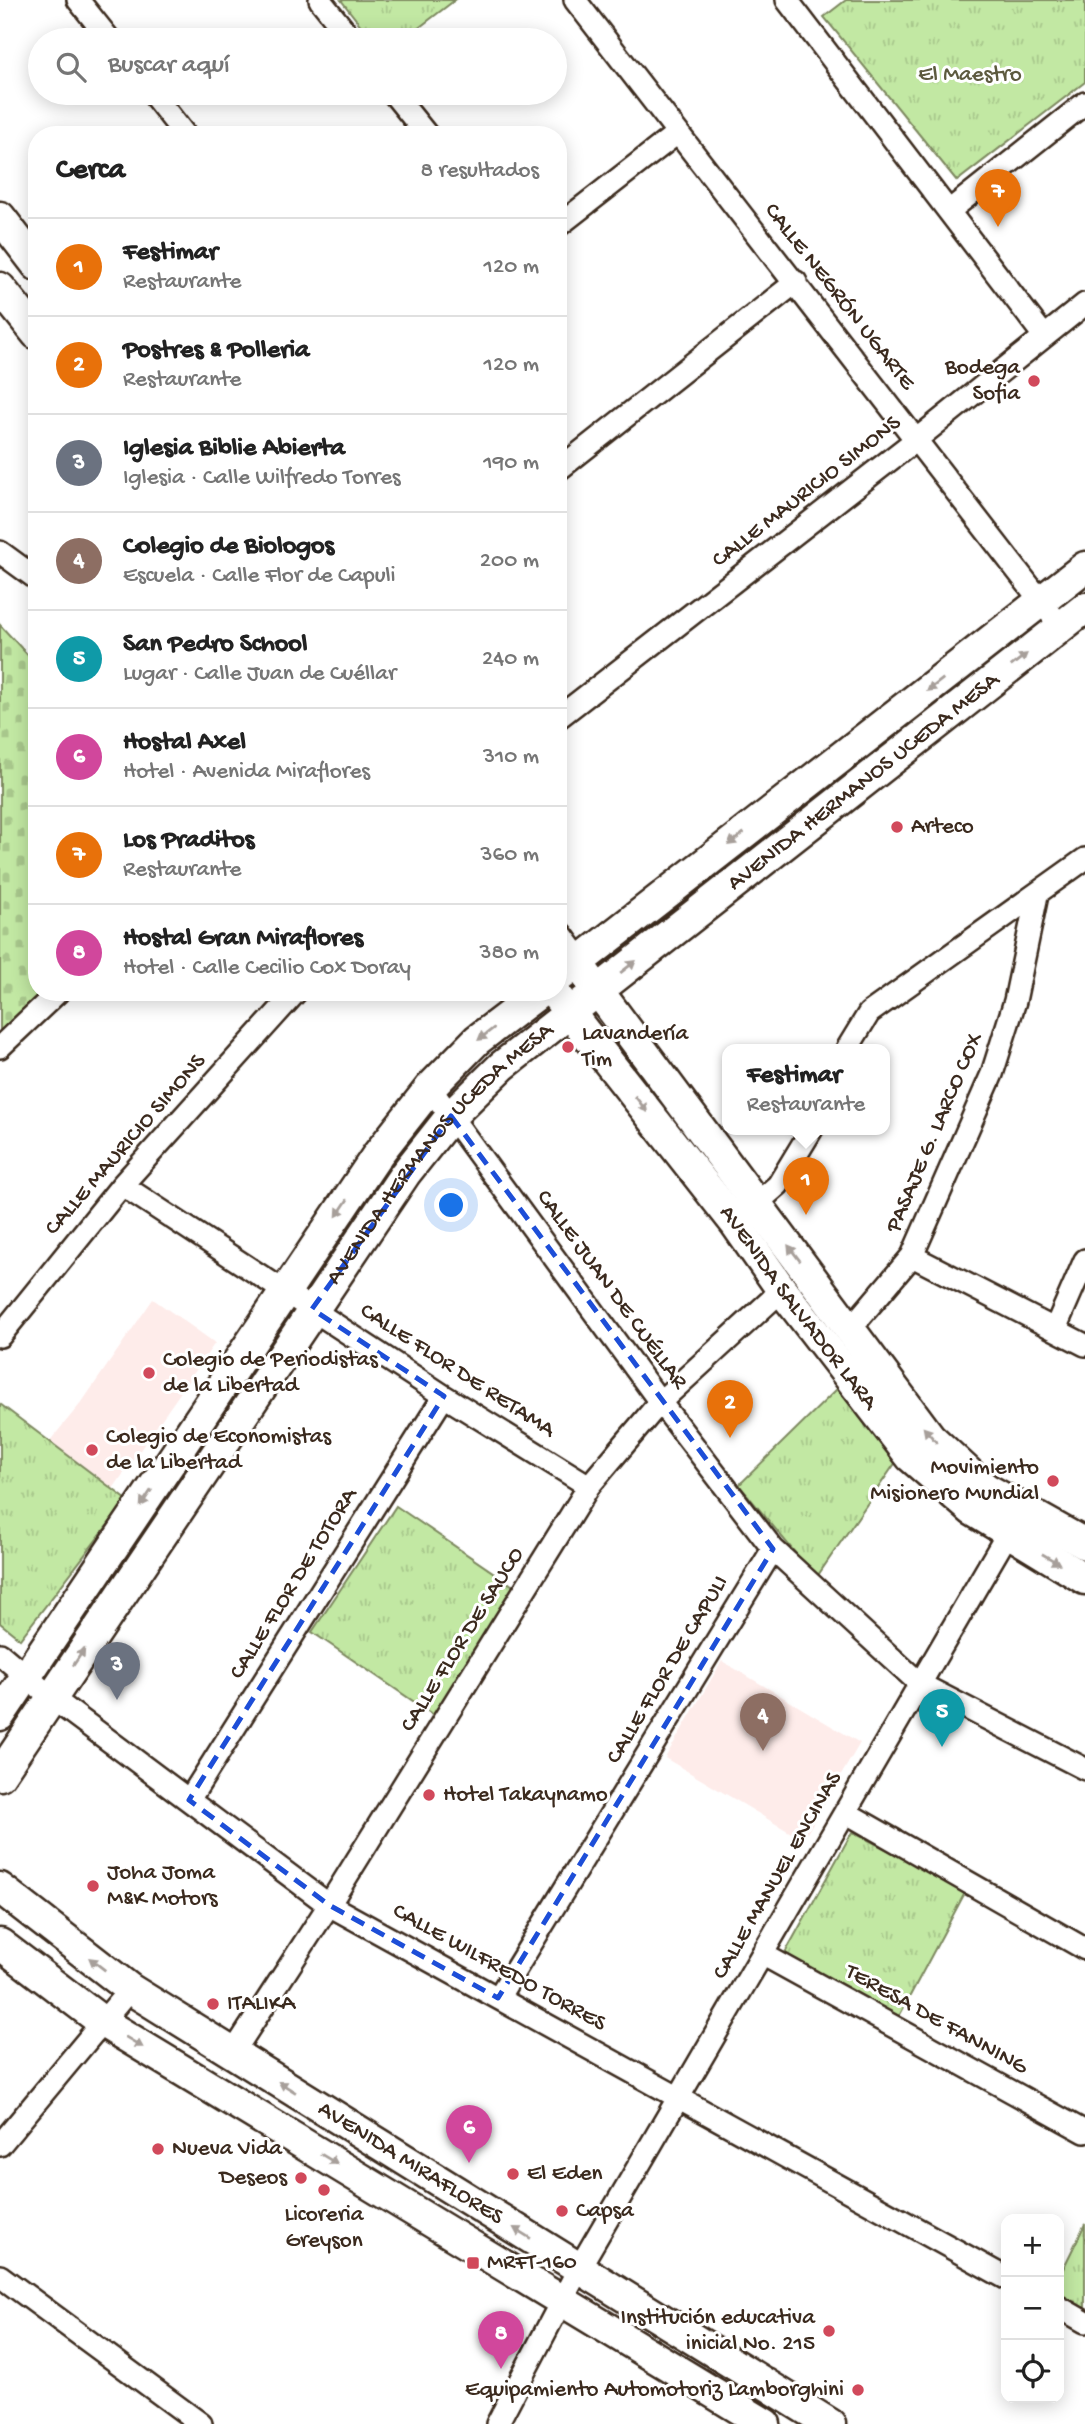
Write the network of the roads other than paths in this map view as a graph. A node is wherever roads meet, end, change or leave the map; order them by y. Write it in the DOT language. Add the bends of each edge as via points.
graph roads {
  1 [pos="78,0"];
  2 [pos="320,0"];
  3 [pos="575,0"];
  4 [pos="797,4"];
  5 [pos="100,28"];
  6 [pos="342,28"];
  7 [pos="1085,103"];
  8 [pos="161,105"];
  9 [pos="403,105"];
  10 [pos="178,126"];
  11 [pos="420,126"];
  12 [pos="677,134"];
  13 [pos="949,211"];
  14 [pos="0,217"];
  15 [pos="567,219"];
  16 [pos="28,253"];
  17 [pos="28,263"];
  18 [pos="0,280"];
  19 [pos="796,282"];
  20 [pos="0,288"];
  21 [pos="1085,304"];
  22 [pos="28,323"];
  23 [pos="1044,336"];
  24 [pos="918,439"];
  25 [pos="567,463"];
  26 [pos="0,552"];
  27 [pos="1085,567"];
  28 [pos="28,572"];
  29 [pos="1042,601"];
  30 [pos="1085,608"];
  31 [pos="1062,626"];
  32 [pos="567,711"];
  33 [pos="772,811"];
  34 [pos="793,838"];
  35 [pos="1085,859"];
  36 [pos="1037,895"];
  37 [pos="568,970"];
  38 [pos="598,990"];
  39 [pos="49,1001"];
  40 [pos="288,1001"];
  41 [pos="528,1001"];
  42 [pos="567,1001"];
  43 [pos="561,1003"];
  44 [pos="850,1044"];
  45 [pos="0,1047"];
  46 [pos="430,1088"];
  47 [pos="451,1116"];
  48 [pos="808,1135"];
  49 [pos="122,1185"];
  50 [pos="746,1213"];
  51 [pos="912,1256"];
  52 [pos="1085,1260"];
  53 [pos="782,1290"];
  54 [pos="285,1291"];
  55 [pos="312,1309"];
  56 [pos="5,1320"];
  57 [pos="850,1329"];
  58 [pos="1055,1329"];
  59 [pos="1085,1345"];
  60 [pos="444,1396"];
  61 [pos="660,1402"];
  62 [pos="589,1486"];
  63 [pos="1014,1522"];
  64 [pos="1085,1544"];
  65 [pos="773,1549"];
  66 [pos="1085,1579"];
  67 [pos="0,1654"];
  68 [pos="26,1676"];
  69 [pos="920,1684"];
  70 [pos="52,1698"];
  71 [pos="0,1714"];
  72 [pos="1085,1769"];
  73 [pos="0,1775"];
  74 [pos="189,1800"];
  75 [pos="845,1812"];
  76 [pos="0,1888"];
  77 [pos="330,1905"];
  78 [pos="0,1944"];
  79 [pos="1085,1949"];
  80 [pos="762,1954"];
  81 [pos="130,1990"];
  82 [pos="498,1998"];
  83 [pos="104,2023"];
  84 [pos="233,2053"];
  85 [pos="679,2097"];
  86 [pos="1085,2132"];
  87 [pos="0,2144"];
  88 [pos="579,2268"];
  89 [pos="0,2276"];
  90 [pos="1004,2277"];
  91 [pos="562,2299"];
  92 [pos="1064,2310"];
  93 [pos="1085,2322"];
  94 [pos="201,2424"];
  95 [pos="497,2424"];
  96 [pos="765,2424"];
  97 [pos="830,2424"];
  1 -- 5 [label="street"];
  2 -- 6 [label="street"];
  3 -- 12 [label="street, CALLE NEGRÓN UGARTE"];
  4 -- 13 [label="street"];
  7 -- 13 [label="street"];
  8 -- 10 [label="street"];
  9 -- 11 [label="street"];
  12 -- 15 [label="street"];
  12 -- 19 [label="street, CALLE NEGRÓN UGARTE"];
  13 -- 23 [label="street"];
  14 -- 16 [label="street"];
  17 -- 18 [label="street"];
  19 -- 24 [label="street, CALLE NEGRÓN UGARTE"];
  19 -- 25 [label="street"];
  20 -- 22 [label="street"];
  21 -- 23 [label="street, CALLE MAURICIO SIMONS"];
  23 -- 24 [label="street, CALLE MAURICIO SIMONS"];
  24 -- 29 [label="street, CALLE NEGRÓN UGARTE"];
  24 -- 32 [label="street, CALLE MAURICIO SIMONS"];
  26 -- 28 [label="street"];
  27 -- 29 [label="street, AVENIDA HERMANOS UCEDA MESA"];
  29 -- 31 [label="street, CALLE NEGRÓN UGARTE"];
  29 -- 33 [label="street, AVENIDA HERMANOS UCEDA MESA, one-way"];
  30 -- 31 [label="street, AVENIDA HERMANOS UCEDA MESA"];
  34 -- 31 [label="street, AVENIDA HERMANOS UCEDA MESA, one-way"];
  33 -- 34 [label="street"];
  33 -- 37 [label="street, AVENIDA HERMANOS UCEDA MESA, one-way"];
  38 -- 34 [label="street, AVENIDA HERMANOS UCEDA MESA, one-way"];
  35 -- 36 [label="street"];
  36 -- 44 [label="street" via="869,1013"];
  36 -- 51 [label="street, PASAJE G. LARCO COX" via="1015,1001 992,1074"];
  37 -- 38 [label="street, AVENIDA SALVADOR LARA"];
  38 -- 42 [label="street, AVENIDA HERMANOS UCEDA MESA"];
  38 -- 50 [label="street, AVENIDA SALVADOR LARA"];
  39 -- 45 [label="street"];
  40 -- 49 [label="street, CALLE MAURICIO SIMONS"];
  41 -- 46 [label="street, AVENIDA HERMANOS UCEDA MESA, one-way" via="477,1040"];
  43 -- 47 [label="street, AVENIDA HERMANOS UCEDA MESA"];
  43 -- 50 [label="street, AVENIDA SALVADOR LARA, one-way"];
  46 -- 47 [label="street, CALLE JUAN DE CUÉLLAR"];
  46 -- 54 [label="street, AVENIDA HERMANOS UCEDA MESA, one-way" via="378,1154"];
  47 -- 55 [label="street, AVENIDA HERMANOS UCEDA MESA"];
  47 -- 61 [label="street, CALLE JUAN DE CUÉLLAR"];
  48 -- 50 [label="street" via="778,1185"];
  49 -- 54 [label="street, CALLE FLOR DE RETAMA"];
  49 -- 56 [label="street, CALLE MAURICIO SIMONS"];
  50 -- 53 [label="street, AVENIDA SALVADOR LARA"];
  57 -- 50 [label="street, AVENIDA SALVADOR LARA, one-way"];
  51 -- 57 [label="street, PASAJE G. LARCO COX"];
  51 -- 58 [label="street"];
  52 -- 58 [label="street"];
  53 -- 61 [label="street, CALLE FLOR DE SAUCO"];
  53 -- 63 [label="street, AVENIDA SALVADOR LARA" via="911,1457 972,1510"];
  54 -- 55 [label="street, CALLE FLOR DE RETAMA"];
  54 -- 68 [label="street, AVENIDA HERMANOS UCEDA MESA, one-way"];
  55 -- 60 [label="street, CALLE FLOR DE RETAMA"];
  70 -- 55 [label="street, AVENIDA HERMANOS UCEDA MESA, one-way"];
  63 -- 57 [label="street, AVENIDA SALVADOR LARA, one-way" via="930,1437"];
  58 -- 59 [label="street"];
  60 -- 62 [label="street, CALLE FLOR DE RETAMA"];
  60 -- 74 [label="street, CALLE FLOR DE TOTORA"];
  61 -- 62 [label="street, CALLE FLOR DE SAUCO"];
  61 -- 65 [label="street, CALLE JUAN DE CUÉLLAR"];
  62 -- 77 [label="street, CALLE FLOR DE SAUCO"];
  63 -- 64 [label="street, AVENIDA SALVADOR LARA"];
  63 -- 66 [label="street, AVENIDA SALVADOR LARA, one-way"];
  63 -- 69 [label="street, CALLE MANUEL ENCINAS"];
  65 -- 69 [label="street, CALLE JUAN DE CUÉLLAR"];
  65 -- 82 [label="street, CALLE FLOR DE CAPULI"];
  67 -- 68 [label="street, CALLE WILFREDO TORRES"];
  68 -- 70 [label="street, CALLE WILFREDO TORRES"];
  68 -- 71 [label="street, AVENIDA HERMANOS UCEDA MESA"];
  69 -- 72 [label="street, CALLE JUAN DE CUÉLLAR"];
  69 -- 75 [label="street, CALLE MANUEL ENCINAS"];
  70 -- 73 [label="street, AVENIDA HERMANOS UCEDA MESA"];
  70 -- 74 [label="street, CALLE WILFREDO TORRES"];
  74 -- 77 [label="street, CALLE WILFREDO TORRES"];
  75 -- 79 [label="street"];
  75 -- 80 [label="street, CALLE MANUEL ENCINAS"];
  81 -- 76 [label="street, AVENIDA MIRAFLORES, one-way"];
  77 -- 82 [label="street, CALLE WILFREDO TORRES"];
  77 -- 84 [label="street, CALLE FLOR DE SAUCO"];
  78 -- 83 [label="street, AVENIDA MIRAFLORES"];
  80 -- 85 [label="street, CALLE MANUEL ENCINAS"];
  80 -- 86 [label="street, TERESA DE FANNING"];
  81 -- 83 [label="street"];
  81 -- 84 [label="street, AVENIDA MIRAFLORES"];
  82 -- 85 [label="street, CALLE WILFREDO TORRES"];
  83 -- 87 [label="street"];
  83 -- 91 [label="street, AVENIDA MIRAFLORES, one-way"];
  88 -- 84 [label="street, AVENIDA MIRAFLORES, one-way"];
  85 -- 88 [label="street, CALLE MANUEL ENCINAS"];
  85 -- 90 [label="street, CALLE WILFREDO TORRES"];
  88 -- 91 [label="street, CALLE MANUEL ENCINAS"];
  88 -- 97 [label="street, AVENIDA MIRAFLORES"];
  89 -- 94 [label="street"];
  91 -- 95 [label="street, CALLE MANUEL ENCINAS"];
  91 -- 96 [label="street, AVENIDA MIRAFLORES"];
  92 -- 93 [label="street"];
}
